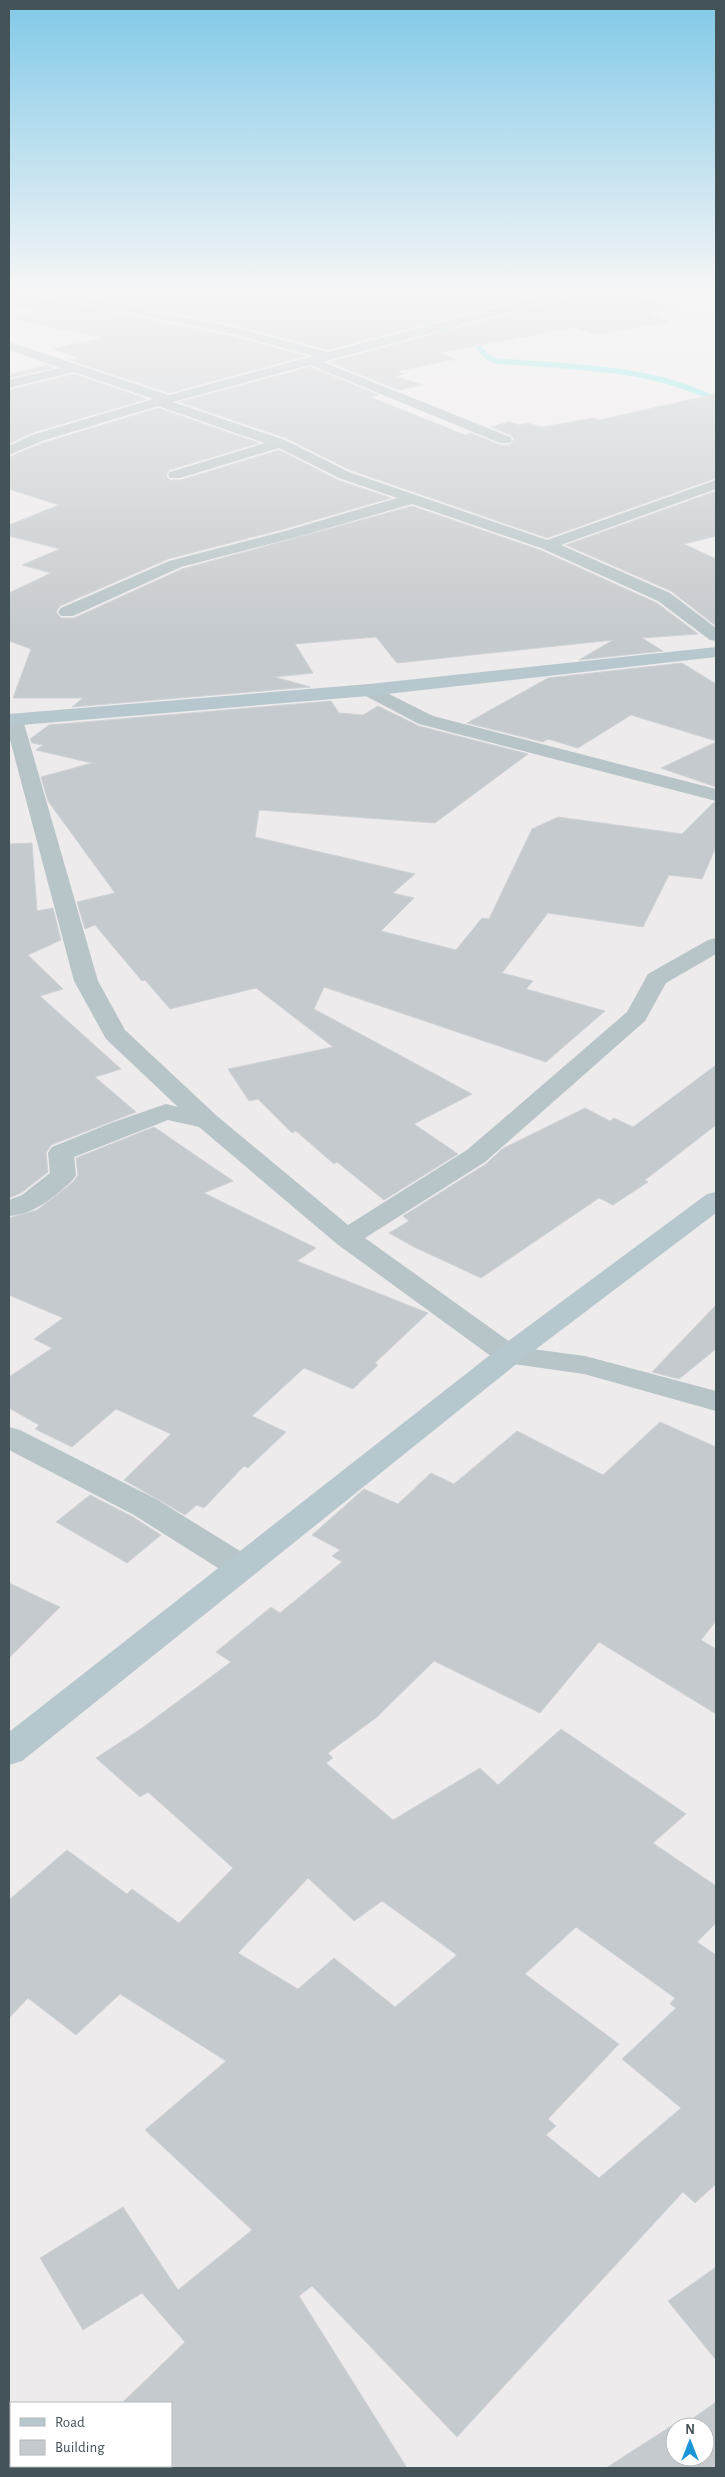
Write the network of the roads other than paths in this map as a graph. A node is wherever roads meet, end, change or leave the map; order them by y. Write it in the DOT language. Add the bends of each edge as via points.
graph roads {
  1 [pos="144,406"];
  2 [pos="178,406"];
  3 [pos="423,406"];
  4 [pos="506,440"];
  5 [pos="280,443"];
  6 [pos="9,451"];
  7 [pos="175,475"];
  8 [pos="716,484"];
  9 [pos="411,499"];
  10 [pos="547,545"];
  11 [pos="66,612"];
  12 [pos="716,636"];
  13 [pos="716,652"];
  14 [pos="369,690"];
  15 [pos="11,720"];
  16 [pos="716,795"];
  17 [pos="716,945"];
  18 [pos="208,1121"];
  19 [pos="716,1200"];
  20 [pos="9,1208"];
  21 [pos="347,1238"];
  22 [pos="510,1355"];
  23 [pos="716,1400"];
  24 [pos="9,1437"];
  25 [pos="241,1567"];
  26 [pos="9,1751"];
  1 -- 6 [label="street" via="37,438"];
  2 -- 5 [label="street"];
  3 -- 4 [label="street"];
  5 -- 7 [label="street"];
  5 -- 9 [label="street" via="344,475"];
  8 -- 10 [label="street"];
  9 -- 10 [label="street"];
  9 -- 11 [label="street" via="175,564"];
  10 -- 12 [label="street" via="664,597"];
  13 -- 14 [label="main road"];
  14 -- 15 [label="main road"];
  14 -- 16 [label="street" via="426,720"];
  15 -- 18 [label="street" via="86,981 115,1034"];
  17 -- 21 [label="street" via="656,979 637,1016 476,1156"];
  18 -- 20 [label="street" via="166,1112 61,1153 63,1175 36,1197"];
  18 -- 21 [label="street"];
  19 -- 22 [label="main road"];
  21 -- 22 [label="street"];
  22 -- 23 [label="street" via="585,1365"];
  22 -- 25 [label="main road"];
  24 -- 25 [label="street" via="145,1506"];
  25 -- 26 [label="main road"];
}
